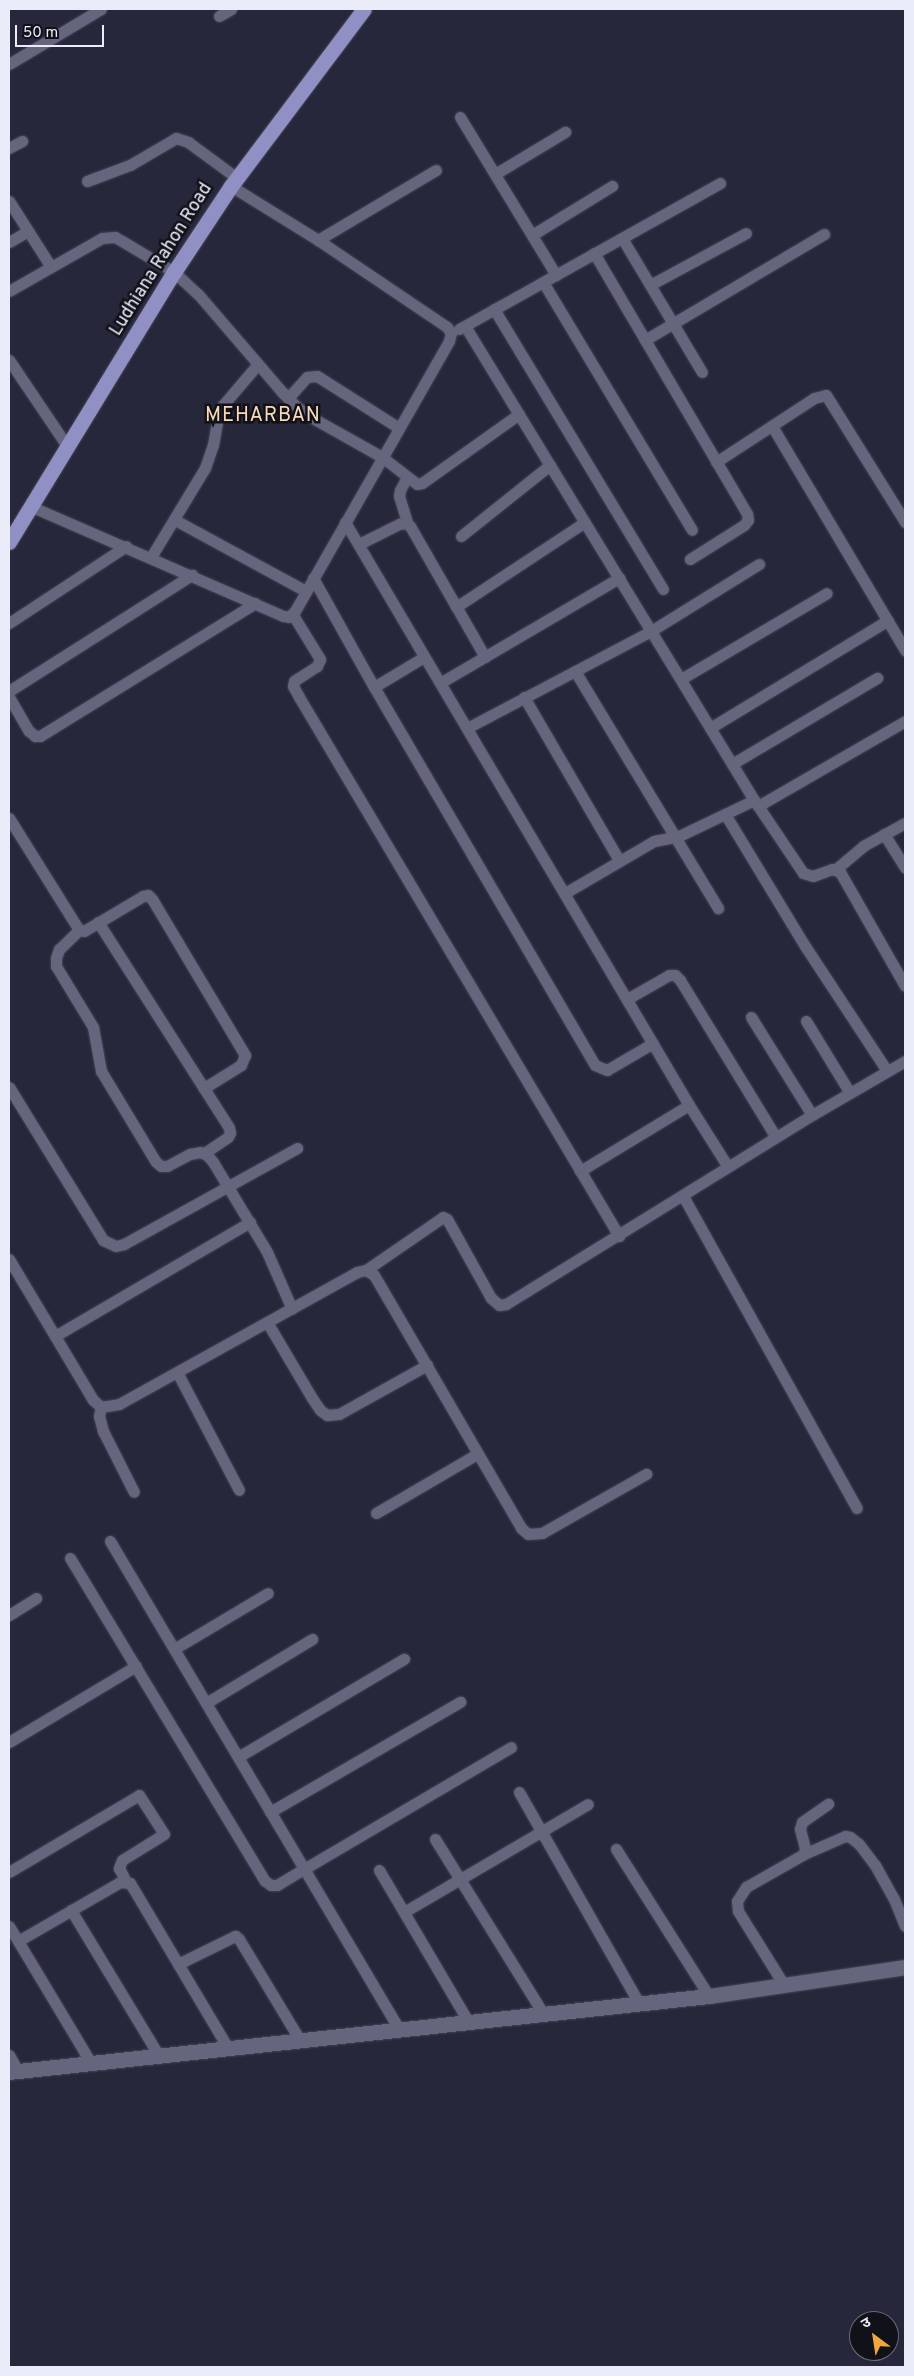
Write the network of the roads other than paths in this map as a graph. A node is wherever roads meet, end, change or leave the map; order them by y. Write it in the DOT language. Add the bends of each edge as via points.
graph roads {
  1 [pos="101,9"];
  2 [pos="231,9"];
  3 [pos="359,12"];
  4 [pos="219,16"];
  5 [pos="9,64"];
  6 [pos="460,117"];
  7 [pos="565,132"];
  8 [pos="22,140"];
  9 [pos="9,148"];
  10 [pos="436,170"];
  11 [pos="495,174"];
  12 [pos="87,181"];
  13 [pos="234,182"];
  14 [pos="720,183"];
  15 [pos="612,186"];
  16 [pos="9,201"];
  17 [pos="28,231"];
  18 [pos="746,234"];
  19 [pos="824,234"];
  20 [pos="532,235"];
  21 [pos="622,238"];
  22 [pos="318,240"];
  23 [pos="9,242"];
  24 [pos="594,253"];
  25 [pos="51,267"];
  26 [pos="174,272"];
  27 [pos="556,274"];
  28 [pos="543,282"];
  29 [pos="650,285"];
  30 [pos="9,292"];
  31 [pos="494,309"];
  32 [pos="674,324"];
  33 [pos="465,326"];
  34 [pos="451,333"];
  35 [pos="645,340"];
  36 [pos="258,364"];
  37 [pos="10,365"];
  38 [pos="702,372"];
  39 [pos="288,398"];
  40 [pos="519,414"];
  41 [pos="772,426"];
  42 [pos="399,428"];
  43 [pos="68,446"];
  44 [pos="382,458"];
  45 [pos="716,462"];
  46 [pos="550,465"];
  47 [pos="407,477"];
  48 [pos="30,506"];
  49 [pos="175,520"];
  50 [pos="346,522"];
  51 [pos="585,522"];
  52 [pos="905,522"];
  53 [pos="408,525"];
  54 [pos="692,530"];
  55 [pos="461,536"];
  56 [pos="9,542"];
  57 [pos="359,544"];
  58 [pos="126,546"];
  59 [pos="151,557"];
  60 [pos="690,559"];
  61 [pos="759,564"];
  62 [pos="192,575"];
  63 [pos="313,578"];
  64 [pos="618,578"];
  65 [pos="663,589"];
  66 [pos="306,590"];
  67 [pos="827,593"];
  68 [pos="255,603"];
  69 [pos="456,607"];
  70 [pos="293,615"];
  71 [pos="888,620"];
  72 [pos="9,622"];
  73 [pos="651,631"];
  74 [pos="905,650"];
  75 [pos="424,656"];
  76 [pos="485,657"];
  77 [pos="574,672"];
  78 [pos="877,678"];
  79 [pos="680,679"];
  80 [pos="440,682"];
  81 [pos="374,687"];
  82 [pos="9,691"];
  83 [pos="9,697"];
  84 [pos="524,697"];
  85 [pos="905,721"];
  86 [pos="467,728"];
  87 [pos="710,728"];
  88 [pos="732,764"];
  89 [pos="756,803"];
  90 [pos="725,814"];
  91 [pos="9,818"];
  92 [pos="905,823"];
  93 [pos="884,834"];
  94 [pos="674,837"];
  95 [pos="619,860"];
  96 [pos="905,868"];
  97 [pos="836,869"];
  98 [pos="565,893"];
  99 [pos="718,908"];
  100 [pos="98,922"];
  101 [pos="79,930"];
  102 [pos="905,986"];
  103 [pos="627,999"];
  104 [pos="751,1017"];
  105 [pos="806,1021"];
  106 [pos="653,1043"];
  107 [pos="905,1061"];
  108 [pos="887,1071"];
  109 [pos="9,1087"];
  110 [pos="204,1088"];
  111 [pos="850,1092"];
  112 [pos="690,1105"];
  113 [pos="812,1115"];
  114 [pos="776,1137"];
  115 [pos="297,1148"];
  116 [pos="204,1153"];
  117 [pos="728,1167"];
  118 [pos="580,1171"];
  119 [pos="228,1185"];
  120 [pos="683,1196"];
  121 [pos="250,1222"];
  122 [pos="619,1236"];
  123 [pos="9,1259"];
  124 [pos="366,1270"];
  125 [pos="292,1308"];
  126 [pos="267,1322"];
  127 [pos="55,1336"];
  128 [pos="427,1365"];
  129 [pos="177,1372"];
  130 [pos="101,1406"];
  131 [pos="477,1454"];
  132 [pos="646,1474"];
  133 [pos="239,1490"];
  134 [pos="134,1492"];
  135 [pos="857,1508"];
  136 [pos="376,1513"];
  137 [pos="110,1541"];
  138 [pos="70,1558"];
  139 [pos="268,1593"];
  140 [pos="36,1598"];
  141 [pos="9,1615"];
  142 [pos="312,1639"];
  143 [pos="174,1649"];
  144 [pos="404,1659"];
  145 [pos="136,1666"];
  146 [pos="460,1702"];
  147 [pos="206,1703"];
  148 [pos="9,1742"];
  149 [pos="511,1747"];
  150 [pos="238,1757"];
  151 [pos="519,1792"];
  152 [pos="588,1804"];
  153 [pos="828,1804"];
  154 [pos="270,1812"];
  155 [pos="542,1830"];
  156 [pos="435,1839"];
  157 [pos="616,1849"];
  158 [pos="804,1854"];
  159 [pos="304,1869"];
  160 [pos="379,1870"];
  161 [pos="9,1872"];
  162 [pos="459,1880"];
  163 [pos="126,1882"];
  164 [pos="71,1910"];
  165 [pos="404,1912"];
  166 [pos="904,1920"];
  167 [pos="9,1926"];
  168 [pos="18,1941"];
  169 [pos="178,1964"];
  170 [pos="905,1967"];
  171 [pos="784,1985"];
  172 [pos="709,1996"];
  173 [pos="639,2003"];
  174 [pos="543,2013"];
  175 [pos="468,2021"];
  176 [pos="399,2029"];
  177 [pos="300,2040"];
  178 [pos="228,2048"];
  179 [pos="9,2055"];
  180 [pos="159,2056"];
  181 [pos="91,2064"];
  182 [pos="13,2071"];
  1 -- 5 [label="street"];
  2 -- 4 [label="street"];
  3 -- 13 [label="main road, Ludhiana Rahon Road"];
  6 -- 11 [label="street"];
  7 -- 11 [label="street"];
  8 -- 9 [label="street"];
  10 -- 22 [label="street"];
  11 -- 20 [label="street"];
  12 -- 13 [label="street" via="130,165 176,138 188,142"];
  13 -- 22 [label="street"];
  13 -- 26 [label="main road, Ludhiana Rahon Road"];
  14 -- 21 [label="street"];
  15 -- 20 [label="street"];
  16 -- 17 [label="street"];
  17 -- 23 [label="street"];
  17 -- 25 [label="street"];
  18 -- 29 [label="street"];
  19 -- 32 [label="street"];
  20 -- 27 [label="street"];
  21 -- 24 [label="street"];
  21 -- 29 [label="street"];
  22 -- 34 [label="street" via="447,327"];
  24 -- 27 [label="street"];
  24 -- 35 [label="street"];
  25 -- 26 [label="street" via="108,237 122,240"];
  25 -- 30 [label="street"];
  26 -- 36 [label="street" via="198,294"];
  26 -- 43 [label="main road, Ludhiana Rahon Road"];
  27 -- 28 [label="street"];
  28 -- 31 [label="street"];
  28 -- 54 [label="street"];
  29 -- 32 [label="street"];
  31 -- 33 [label="street"];
  31 -- 65 [label="street"];
  32 -- 35 [label="street"];
  32 -- 38 [label="street"];
  33 -- 34 [label="street"];
  33 -- 40 [label="street"];
  34 -- 42 [label="street"];
  35 -- 45 [label="street"];
  36 -- 39 [label="street"];
  36 -- 49 [label="street" via="219,412 210,456"];
  37 -- 43 [label="street"];
  39 -- 42 [label="street" via="307,377 317,376"];
  39 -- 44 [label="street" via="309,416"];
  40 -- 46 [label="street"];
  40 -- 47 [label="street" via="422,483"];
  41 -- 45 [label="street"];
  41 -- 52 [label="street" via="814,398 826,395"];
  41 -- 71 [label="street"];
  42 -- 44 [label="street"];
  43 -- 48 [label="main road, Ludhiana Rahon Road"];
  44 -- 47 [label="street"];
  44 -- 50 [label="street"];
  45 -- 60 [label="street" via="748,520"];
  46 -- 51 [label="street"];
  46 -- 55 [label="street"];
  47 -- 53 [label="street" via="400,496"];
  48 -- 56 [label="main road, Ludhiana Rahon Road"];
  48 -- 58 [label="street"];
  49 -- 59 [label="street"];
  49 -- 66 [label="street"];
  50 -- 57 [label="street"];
  50 -- 63 [label="street"];
  51 -- 64 [label="street"];
  51 -- 69 [label="street"];
  53 -- 57 [label="street" via="399,524"];
  53 -- 69 [label="street"];
  57 -- 75 [label="street"];
  58 -- 59 [label="street"];
  58 -- 72 [label="street"];
  59 -- 62 [label="street"];
  61 -- 73 [label="street"];
  62 -- 68 [label="street"];
  62 -- 82 [label="street"];
  63 -- 66 [label="street"];
  63 -- 81 [label="street"];
  64 -- 73 [label="street"];
  64 -- 76 [label="street"];
  66 -- 70 [label="street"];
  67 -- 79 [label="street"];
  68 -- 70 [label="street" via="283,616"];
  68 -- 83 [label="street" via="40,736 29,731"];
  69 -- 76 [label="street"];
  70 -- 118 [label="street" via="320,659 317,666 294,681 293,686"];
  71 -- 74 [label="street"];
  71 -- 87 [label="street"];
  73 -- 77 [label="street"];
  73 -- 79 [label="street"];
  75 -- 80 [label="street"];
  75 -- 81 [label="street"];
  76 -- 80 [label="street"];
  77 -- 84 [label="street"];
  77 -- 94 [label="street"];
  78 -- 88 [label="street"];
  79 -- 87 [label="street"];
  80 -- 86 [label="street"];
  81 -- 106 [label="street" via="596,1065 606,1070"];
  84 -- 86 [label="street"];
  84 -- 95 [label="street"];
  85 -- 89 [label="street"];
  86 -- 98 [label="street"];
  87 -- 88 [label="street"];
  88 -- 89 [label="street"];
  89 -- 90 [label="street"];
  89 -- 97 [label="street" via="803,873 813,876"];
  90 -- 94 [label="street"];
  90 -- 108 [label="street" via="805,946"];
  91 -- 101 [label="street"];
  92 -- 93 [label="street"];
  93 -- 96 [label="street"];
  93 -- 97 [label="street" via="848,857"];
  94 -- 95 [label="street" via="654,841"];
  94 -- 99 [label="street"];
  95 -- 98 [label="street"];
  97 -- 102 [label="street"];
  98 -- 103 [label="street"];
  100 -- 101 [label="street" via="84,931"];
  100 -- 110 [label="street"];
  100 -- 110 [label="street" via="144,896 152,899 245,1055 241,1065"];
  101 -- 116 [label="street" via="59,949 56,966 93,1027 101,1071 161,1166 190,1154"];
  103 -- 106 [label="street"];
  103 -- 114 [label="street" via="675,975"];
  104 -- 113 [label="street"];
  105 -- 111 [label="street"];
  106 -- 112 [label="street"];
  107 -- 108 [label="street"];
  108 -- 111 [label="street"];
  109 -- 119 [label="street" via="103,1240 109,1244 124,1244"];
  110 -- 116 [label="street" via="230,1132 228,1137"];
  111 -- 113 [label="street"];
  112 -- 117 [label="street"];
  112 -- 118 [label="street"];
  113 -- 114 [label="street"];
  114 -- 117 [label="street"];
  115 -- 119 [label="street"];
  116 -- 119 [label="street" via="214,1162"];
  117 -- 120 [label="street"];
  118 -- 122 [label="street"];
  119 -- 121 [label="street"];
  120 -- 122 [label="street"];
  120 -- 135 [label="street"];
  121 -- 125 [label="street"];
  121 -- 127 [label="street"];
  122 -- 124 [label="street" via="506,1304 499,1305 491,1298 443,1217"];
  123 -- 127 [label="street"];
  124 -- 125 [label="street"];
  124 -- 128 [label="street" via="374,1275"];
  125 -- 126 [label="street"];
  126 -- 128 [label="street" via="312,1398 327,1415 339,1414"];
  126 -- 129 [label="street"];
  127 -- 130 [label="street" via="93,1400"];
  128 -- 131 [label="street"];
  129 -- 130 [label="street" via="119,1404"];
  129 -- 133 [label="street"];
  130 -- 134 [label="street" via="99,1416 103,1431"];
  131 -- 132 [label="street" via="520,1528 528,1534 542,1533"];
  131 -- 136 [label="street"];
  137 -- 143 [label="street"];
  138 -- 145 [label="street"];
  139 -- 143 [label="street"];
  140 -- 141 [label="street"];
  142 -- 147 [label="street"];
  143 -- 147 [label="street"];
  144 -- 150 [label="street"];
  145 -- 148 [label="street"];
  145 -- 159 [label="street" via="265,1881 277,1884"];
  146 -- 154 [label="street"];
  147 -- 150 [label="street"];
  149 -- 159 [label="street"];
  150 -- 154 [label="street"];
  151 -- 155 [label="street"];
  152 -- 155 [label="street"];
  153 -- 158 [label="street" via="802,1822"];
  154 -- 159 [label="street"];
  155 -- 162 [label="street"];
  155 -- 173 [label="street"];
  156 -- 162 [label="street"];
  157 -- 172 [label="street"];
  158 -- 166 [label="street" via="844,1836 850,1837 875,1866"];
  158 -- 171 [label="street" via="746,1887 737,1901 738,1911"];
  159 -- 176 [label="street"];
  160 -- 165 [label="street"];
  161 -- 163 [label="street" via="139,1795 164,1834 122,1860 119,1868"];
  162 -- 165 [label="street"];
  162 -- 174 [label="street"];
  163 -- 164 [label="street" via="120,1882"];
  163 -- 169 [label="street" via="133,1887"];
  164 -- 168 [label="street"];
  164 -- 180 [label="street"];
  165 -- 175 [label="street"];
  167 -- 168 [label="street"];
  168 -- 181 [label="street"];
  169 -- 177 [label="street" via="235,1936 240,1939"];
  169 -- 178 [label="street"];
  170 -- 171 [label="street"];
  171 -- 172 [label="street"];
  172 -- 173 [label="street"];
  173 -- 174 [label="street"];
  174 -- 175 [label="street"];
  175 -- 176 [label="street"];
  176 -- 177 [label="street"];
  177 -- 178 [label="street"];
  178 -- 180 [label="street"];
  179 -- 182 [label="street"];
  180 -- 181 [label="street"];
  181 -- 182 [label="street"];
}
